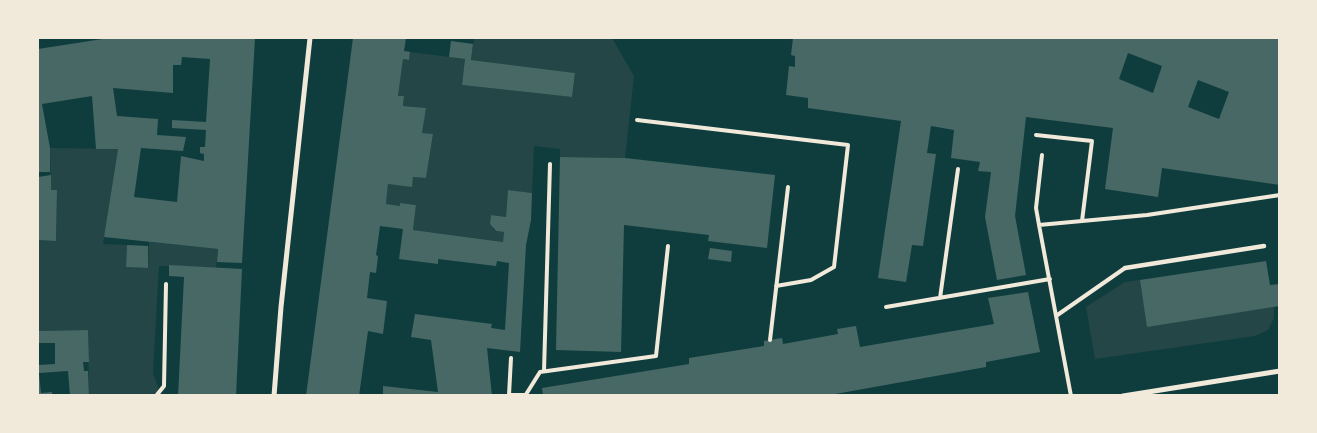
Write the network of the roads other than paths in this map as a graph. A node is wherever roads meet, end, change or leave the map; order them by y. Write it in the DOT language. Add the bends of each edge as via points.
graph roads {
  1 [pos="310,38"];
  2 [pos="637,120"];
  3 [pos="1036,135"];
  4 [pos="1042,155"];
  5 [pos="550,164"];
  6 [pos="958,169"];
  7 [pos="788,187"];
  8 [pos="1280,195"];
  9 [pos="1082,221"];
  10 [pos="1039,225"];
  11 [pos="668,246"];
  12 [pos="1264,246"];
  13 [pos="1125,268"];
  14 [pos="1050,279"];
  15 [pos="166,284"];
  16 [pos="776,286"];
  17 [pos="940,298"];
  18 [pos="886,307"];
  19 [pos="1056,316"];
  20 [pos="770,340"];
  21 [pos="512,358"];
  22 [pos="544,371"];
  23 [pos="1280,371"];
  24 [pos="525,395"];
  25 [pos="156,396"];
  26 [pos="274,396"];
  27 [pos="1071,396"];
  28 [pos="1123,396"];
  1 -- 26 [label="street"];
  2 -- 16 [label="lane" via="848,145 834,267 810,280"];
  3 -- 9 [label="lane" via="1092,141"];
  4 -- 10 [label="lane" via="1036,208"];
  5 -- 22 [label="lane"];
  6 -- 17 [label="lane"];
  7 -- 16 [label="lane"];
  8 -- 9 [label="lane"];
  9 -- 10 [label="lane"];
  10 -- 14 [label="lane"];
  11 -- 22 [label="lane" via="656,356"];
  12 -- 13 [label="street"];
  13 -- 19 [label="lane"];
  14 -- 17 [label="lane"];
  14 -- 19 [label="lane"];
  15 -- 25 [label="lane" via="164,386"];
  16 -- 20 [label="lane"];
  17 -- 18 [label="lane"];
  19 -- 27 [label="lane"];
  21 -- 24 [label="lane" via="509,395"];
  22 -- 24 [label="lane" via="540,372"];
  23 -- 28 [label="street"];
}
